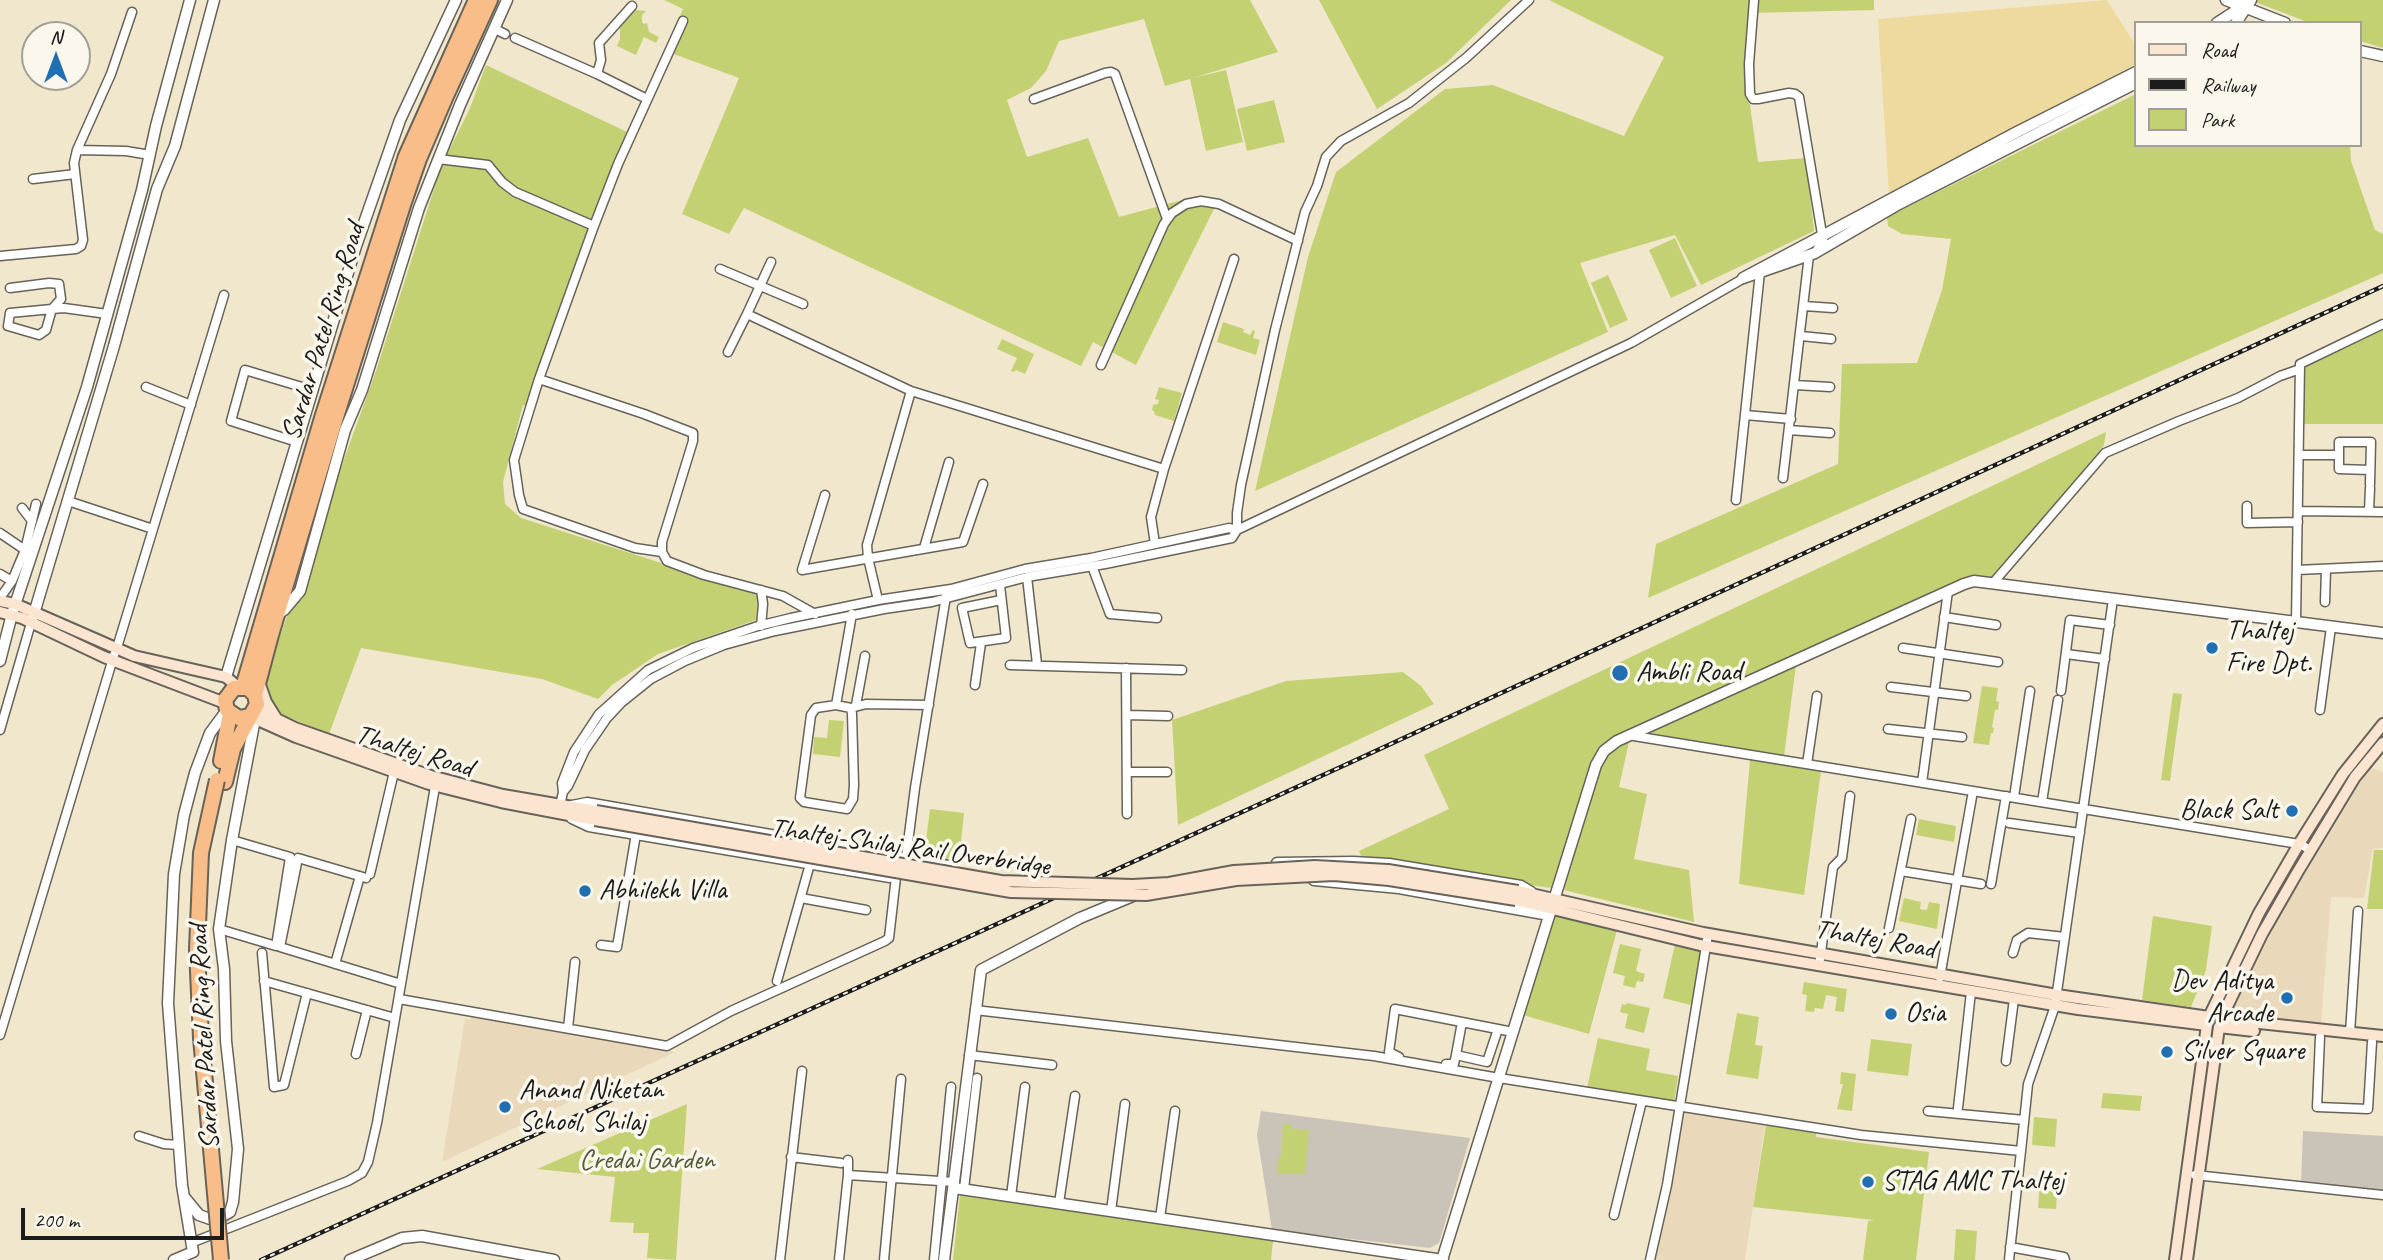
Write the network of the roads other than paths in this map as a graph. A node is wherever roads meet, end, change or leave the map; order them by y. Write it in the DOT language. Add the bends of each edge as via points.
graph roads {
  1 [pos="190,0"];
  2 [pos="214,0"];
  3 [pos="456,0"];
  4 [pos="476,0"];
  5 [pos="490,0"];
  6 [pos="507,0"];
  7 [pos="1529,0"];
  8 [pos="1754,0"];
  9 [pos="2226,0"];
  10 [pos="2244,3"];
  11 [pos="632,6"];
  12 [pos="132,12"];
  13 [pos="683,21"];
  14 [pos="2220,21"];
  15 [pos="2237,21"];
  16 [pos="2281,21"];
  17 [pos="495,29"];
  18 [pos="505,34"];
  19 [pos="515,38"];
  20 [pos="2362,51"];
  21 [pos="2383,56"];
  22 [pos="2134,73"];
  23 [pos="597,74"];
  24 [pos="2134,84"];
  25 [pos="647,99"];
  26 [pos="1034,99"];
  27 [pos="2020,137"];
  28 [pos="77,150"];
  29 [pos="150,155"];
  30 [pos="438,159"];
  31 [pos="75,174"];
  32 [pos="33,179"];
  33 [pos="1167,219"];
  34 [pos="594,226"];
  35 [pos="1823,235"];
  36 [pos="1298,241"];
  37 [pos="1812,254"];
  38 [pos="0,256"];
  39 [pos="1234,260"];
  40 [pos="771,262"];
  41 [pos="720,269"];
  42 [pos="1760,272"];
  43 [pos="1743,278"];
  44 [pos="760,286"];
  45 [pos="10,288"];
  46 [pos="224,295"];
  47 [pos="803,304"];
  48 [pos="1804,306"];
  49 [pos="1833,308"];
  50 [pos="52,309"];
  51 [pos="107,314"];
  52 [pos="747,314"];
  53 [pos="2383,324"];
  54 [pos="1801,336"];
  55 [pos="1831,340"];
  56 [pos="728,352"];
  57 [pos="1101,365"];
  58 [pos="2300,369"];
  59 [pos="539,379"];
  60 [pos="1795,385"];
  61 [pos="146,387"];
  62 [pos="1830,387"];
  63 [pos="312,390"];
  64 [pos="911,391"];
  65 [pos="191,405"];
  66 [pos="1745,415"];
  67 [pos="1791,419"];
  68 [pos="1789,430"];
  69 [pos="1830,433"];
  70 [pos="297,442"];
  71 [pos="2299,454"];
  72 [pos="2339,455"];
  73 [pos="949,462"];
  74 [pos="1164,469"];
  75 [pos="2370,470"];
  76 [pos="1783,478"];
  77 [pos="983,484"];
  78 [pos="825,495"];
  79 [pos="1736,499"];
  80 [pos="68,501"];
  81 [pos="36,504"];
  82 [pos="2246,506"];
  83 [pos="22,508"];
  84 [pos="2298,511"];
  85 [pos="2370,511"];
  86 [pos="2383,512"];
  87 [pos="32,521"];
  88 [pos="2298,522"];
  89 [pos="153,529"];
  90 [pos="1237,530"];
  91 [pos="0,533"];
  92 [pos="1155,544"];
  93 [pos="924,548"];
  94 [pos="25,550"];
  95 [pos="662,552"];
  96 [pos="868,558"];
  97 [pos="1092,566"];
  98 [pos="2383,566"];
  99 [pos="2326,569"];
  100 [pos="2297,570"];
  101 [pos="0,574"];
  102 [pos="1027,577"];
  103 [pos="12,581"];
  104 [pos="1993,583"];
  105 [pos="1000,584"];
  106 [pos="761,590"];
  107 [pos="1948,591"];
  108 [pos="946,594"];
  109 [pos="2113,598"];
  110 [pos="0,600"];
  111 [pos="878,600"];
  112 [pos="1001,600"];
  113 [pos="2325,602"];
  114 [pos="9,610"];
  115 [pos="852,614"];
  116 [pos="277,615"];
  117 [pos="1944,617"];
  118 [pos="33,618"];
  119 [pos="816,618"];
  120 [pos="1157,618"];
  121 [pos="2296,622"];
  122 [pos="1996,625"];
  123 [pos="2109,625"];
  124 [pos="761,626"];
  125 [pos="2331,626"];
  126 [pos="2383,633"];
  127 [pos="981,643"];
  128 [pos="1903,648"];
  129 [pos="1940,653"];
  130 [pos="115,654"];
  131 [pos="2066,654"];
  132 [pos="864,656"];
  133 [pos="2105,659"];
  134 [pos="0,661"];
  135 [pos="1998,662"];
  136 [pos="1010,664"];
  137 [pos="1037,664"];
  138 [pos="1126,668"];
  139 [pos="1182,670"];
  140 [pos="226,677"];
  141 [pos="259,679"];
  142 [pos="975,685"];
  143 [pos="1891,687"];
  144 [pos="2030,691"];
  145 [pos="1934,692"];
  146 [pos="1817,696"];
  147 [pos="1966,696"];
  148 [pos="250,702"];
  149 [pos="836,705"];
  150 [pos="929,705"];
  151 [pos="853,707"];
  152 [pos="227,709"];
  153 [pos="2320,710"];
  154 [pos="1126,715"];
  155 [pos="1168,716"];
  156 [pos="278,720"];
  157 [pos="2383,724"];
  158 [pos="1888,729"];
  159 [pos="0,730"];
  160 [pos="1928,734"];
  161 [pos="1634,736"];
  162 [pos="1962,737"];
  163 [pos="2383,743"];
  164 [pos="1807,764"];
  165 [pos="394,772"];
  166 [pos="1127,772"];
  167 [pos="1167,772"];
  168 [pos="221,781"];
  169 [pos="436,782"];
  170 [pos="1922,783"];
  171 [pos="1973,791"];
  172 [pos="563,792"];
  173 [pos="1850,796"];
  174 [pos="2010,796"];
  175 [pos="2042,802"];
  176 [pos="2084,808"];
  177 [pos="565,811"];
  178 [pos="1127,814"];
  179 [pos="1911,818"];
  180 [pos="2009,823"];
  181 [pos="2080,833"];
  182 [pos="636,834"];
  183 [pos="232,840"];
  184 [pos="2300,844"];
  185 [pos="2311,850"];
  186 [pos="893,856"];
  187 [pos="906,858"];
  188 [pos="810,864"];
  189 [pos="1901,871"];
  190 [pos="365,876"];
  191 [pos="895,876"];
  192 [pos="1956,880"];
  193 [pos="1981,884"];
  194 [pos="1991,884"];
  195 [pos="1146,893"];
  196 [pos="801,898"];
  197 [pos="1536,900"];
  198 [pos="1551,907"];
  199 [pos="866,910"];
  200 [pos="2358,911"];
  201 [pos="1889,928"];
  202 [pos="219,929"];
  203 [pos="2065,937"];
  204 [pos="1707,940"];
  205 [pos="601,945"];
  206 [pos="262,953"];
  207 [pos="2013,953"];
  208 [pos="1820,960"];
  209 [pos="575,962"];
  210 [pos="335,964"];
  211 [pos="264,981"];
  212 [pos="777,981"];
  213 [pos="1939,981"];
  214 [pos="401,984"];
  215 [pos="1971,992"];
  216 [pos="307,993"];
  217 [pos="398,999"];
  218 [pos="2014,999"];
  219 [pos="2056,1000"];
  220 [pos="367,1010"];
  221 [pos="975,1010"];
  222 [pos="395,1018"];
  223 [pos="1462,1022"];
  224 [pos="2214,1022"];
  225 [pos="568,1028"];
  226 [pos="1499,1029"];
  227 [pos="1513,1032"];
  228 [pos="0,1035"];
  229 [pos="2352,1035"];
  230 [pos="2383,1036"];
  231 [pos="2320,1037"];
  232 [pos="2377,1043"];
  233 [pos="356,1054"];
  234 [pos="970,1055"];
  235 [pos="1456,1055"];
  236 [pos="2006,1061"];
  237 [pos="1052,1065"];
  238 [pos="802,1071"];
  239 [pos="977,1078"];
  240 [pos="1499,1078"];
  241 [pos="901,1079"];
  242 [pos="951,1087"];
  243 [pos="1026,1087"];
  244 [pos="1075,1096"];
  245 [pos="1642,1101"];
  246 [pos="1125,1104"];
  247 [pos="1678,1107"];
  248 [pos="1958,1108"];
  249 [pos="1175,1111"];
  250 [pos="1928,1111"];
  251 [pos="2024,1120"];
  252 [pos="139,1136"];
  253 [pos="179,1145"];
  254 [pos="2021,1151"];
  255 [pos="791,1157"];
  256 [pos="848,1174"];
  257 [pos="2187,1174"];
  258 [pos="2199,1175"];
  259 [pos="891,1178"];
  260 [pos="942,1182"];
  261 [pos="957,1186"];
  262 [pos="2383,1195"];
  263 [pos="184,1196"];
  264 [pos="1011,1196"];
  265 [pos="1059,1203"];
  266 [pos="1111,1211"];
  267 [pos="1614,1215"];
  268 [pos="1160,1218"];
  269 [pos="192,1247"];
  270 [pos="2010,1247"];
  271 [pos="174,1260"];
  272 [pos="221,1260"];
  273 [pos="230,1260"];
  274 [pos="350,1260"];
  275 [pos="554,1260"];
  276 [pos="780,1260"];
  277 [pos="839,1260"];
  278 [pos="884,1260"];
  279 [pos="934,1260"];
  280 [pos="944,1260"];
  281 [pos="1443,1260"];
  282 [pos="1650,1260"];
  283 [pos="2009,1260"];
  284 [pos="2065,1260"];
  285 [pos="2175,1260"];
  286 [pos="2187,1260"];
  1 -- 29 [label="street"];
  2 -- 80 [label="street"];
  3 -- 63 [label="street, Sardar Patel Ring Road" via="400,120"];
  4 -- 148 [label="highway, Sardar Patel Ring Road" via="399,177 322,418"];
  5 -- 116 [label="highway, Sardar Patel Ring Road" via="419,159"];
  6 -- 17 [label="street, Sardar Patel Ring Road"];
  7 -- 36 [label="street" via="1409,103 1341,141 1326,157"];
  8 -- 35 [label="street" via="1750,94 1758,100 1789,93 1799,97"];
  9 -- 10 [label="street"];
  10 -- 14 [label="street"];
  10 -- 15 [label="street"];
  10 -- 16 [label="street"];
  11 -- 23 [label="street" via="599,43"];
  12 -- 28 [label="street" via="99,106"];
  13 -- 25 [label="street"];
  17 -- 18 [label="street"];
  17 -- 30 [label="street, Sardar Patel Ring Road"];
  19 -- 23 [label="street"];
  20 -- 21 [label="street"];
  22 -- 27 [label="street"];
  23 -- 25 [label="street"];
  24 -- 27 [label="street"];
  25 -- 34 [label="street"];
  26 -- 33 [label="street" via="1105,73 1115,74"];
  27 -- 35 [label="street"];
  27 -- 37 [label="street"];
  28 -- 29 [label="street"];
  28 -- 31 [label="street"];
  29 -- 51 [label="street"];
  30 -- 34 [label="street" via="488,165 515,192"];
  30 -- 116 [label="street, Sardar Patel Ring Road" via="345,430 300,591"];
  31 -- 32 [label="street"];
  31 -- 38 [label="street" via="81,246"];
  33 -- 36 [label="street" via="1186,204 1201,201"];
  33 -- 57 [label="street"];
  34 -- 59 [label="street"];
  35 -- 37 [label="street"];
  35 -- 43 [label="street"];
  36 -- 90 [label="street" via="1241,485"];
  37 -- 42 [label="street"];
  37 -- 43 [label="street"];
  37 -- 48 [label="street"];
  39 -- 74 [label="street"];
  40 -- 44 [label="street"];
  41 -- 44 [label="street"];
  42 -- 43 [label="street"];
  42 -- 66 [label="street"];
  43 -- 90 [label="street" via="1631,343"];
  44 -- 47 [label="street"];
  44 -- 52 [label="street"];
  45 -- 50 [label="street" via="59,284 61,299"];
  46 -- 65 [label="street"];
  48 -- 49 [label="street"];
  48 -- 54 [label="street"];
  50 -- 50 [label="street" via="10,313 8,326 39,335 46,330"];
  50 -- 51 [label="street"];
  51 -- 114 [label="street" via="87,387"];
  52 -- 56 [label="street"];
  52 -- 64 [label="street"];
  53 -- 58 [label="street" via="2300,363"];
  54 -- 55 [label="street"];
  54 -- 60 [label="street"];
  58 -- 71 [label="street"];
  58 -- 104 [label="street" via="2105,453"];
  59 -- 95 [label="street" via="515,453 523,509 635,548"];
  59 -- 95 [label="street" via="694,433"];
  60 -- 62 [label="street"];
  60 -- 67 [label="street"];
  61 -- 65 [label="street"];
  63 -- 70 [label="street, Sardar Patel Ring Road"];
  63 -- 70 [label="street" via="245,370 231,421"];
  64 -- 74 [label="street"];
  64 -- 96 [label="street" via="867,545"];
  65 -- 89 [label="street"];
  66 -- 67 [label="street"];
  66 -- 79 [label="street"];
  67 -- 68 [label="street"];
  68 -- 69 [label="street"];
  68 -- 76 [label="street"];
  70 -- 140 [label="street, Sardar Patel Ring Road"];
  71 -- 72 [label="street"];
  71 -- 84 [label="street"];
  72 -- 75 [label="street" via="2339,469"];
  72 -- 75 [label="street" via="2339,442 2371,442"];
  73 -- 93 [label="street"];
  74 -- 92 [label="street" via="1151,517"];
  75 -- 85 [label="street"];
  77 -- 93 [label="street" via="963,542"];
  78 -- 96 [label="street" via="802,570"];
  80 -- 89 [label="street"];
  80 -- 118 [label="street"];
  81 -- 87 [label="street"];
  82 -- 88 [label="street" via="2247,523"];
  83 -- 87 [label="street"];
  84 -- 85 [label="street"];
  84 -- 88 [label="street"];
  85 -- 86 [label="street"];
  87 -- 94 [label="street"];
  88 -- 100 [label="street"];
  89 -- 130 [label="street"];
  90 -- 92 [label="street"];
  90 -- 97 [label="street" via="1232,538"];
  91 -- 94 [label="street"];
  92 -- 108 [label="street" via="1025,569"];
  93 -- 96 [label="street"];
  94 -- 103 [label="street"];
  95 -- 106 [label="street" via="667,561"];
  96 -- 111 [label="street"];
  97 -- 102 [label="street"];
  97 -- 120 [label="street" via="1110,614"];
  98 -- 99 [label="street"];
  99 -- 100 [label="street"];
  99 -- 113 [label="street"];
  100 -- 121 [label="street"];
  101 -- 103 [label="street"];
  102 -- 105 [label="street"];
  102 -- 137 [label="street"];
  103 -- 110 [label="street"];
  104 -- 107 [label="street" via="1975,581"];
  104 -- 109 [label="street"];
  105 -- 108 [label="street"];
  105 -- 112 [label="street"];
  106 -- 119 [label="street" via="783,596"];
  106 -- 124 [label="street"];
  107 -- 117 [label="street"];
  107 -- 161 [label="street"];
  108 -- 111 [label="street"];
  108 -- 115 [label="street"];
  108 -- 150 [label="street"];
  109 -- 121 [label="street"];
  109 -- 123 [label="street"];
  110 -- 114 [label="main road"];
  111 -- 119 [label="street"];
  112 -- 127 [label="street" via="1006,638"];
  112 -- 127 [label="street" via="962,608 970,643"];
  114 -- 118 [label="main road"];
  114 -- 134 [label="street"];
  115 -- 119 [label="street"];
  115 -- 149 [label="street"];
  116 -- 141 [label="highway, Sardar Patel Ring Road"];
  117 -- 122 [label="street"];
  117 -- 129 [label="street"];
  118 -- 130 [label="main road"];
  118 -- 159 [label="street"];
  119 -- 124 [label="street"];
  119 -- 172 [label="street" via="724,645 651,680 607,718"];
  121 -- 125 [label="street"];
  123 -- 131 [label="street" via="2070,620"];
  123 -- 133 [label="street"];
  124 -- 172 [label="street" via="713,640 648,670 599,714 580,740 562,783"];
  125 -- 126 [label="street"];
  125 -- 153 [label="street"];
  127 -- 142 [label="street"];
  128 -- 129 [label="street"];
  129 -- 135 [label="street"];
  129 -- 145 [label="street"];
  130 -- 140 [label="main road"];
  130 -- 152 [label="main road"];
  130 -- 228 [label="street"];
  131 -- 133 [label="street"];
  131 -- 175 [label="street"];
  132 -- 151 [label="street"];
  133 -- 176 [label="street"];
  136 -- 137 [label="street"];
  137 -- 138 [label="street"];
  138 -- 139 [label="street"];
  138 -- 154 [label="street"];
  140 -- 148 [label="main road"];
  141 -- 148 [label="highway, Sardar Patel Ring Road"];
  141 -- 156 [label="main road"];
  143 -- 145 [label="street"];
  144 -- 174 [label="street"];
  145 -- 147 [label="street"];
  145 -- 160 [label="street"];
  146 -- 164 [label="street"];
  148 -- 152 [label="highway" via="239,718"];
  148 -- 152 [label="highway" via="230,691"];
  148 -- 156 [label="main road"];
  148 -- 165 [label="main road, Thaltej Road" via="296,737"];
  148 -- 168 [label="highway"];
  148 -- 183 [label="street, Sardar Patel Ring Road"];
  149 -- 151 [label="street"];
  149 -- 151 [label="street" via="816,708 811,715 800,792 804,802 846,810 854,785"];
  150 -- 151 [label="street"];
  150 -- 187 [label="street"];
  152 -- 168 [label="highway"];
  152 -- 253 [label="street, Sardar Patel Ring Road" via="210,733 195,773 174,874 168,1003"];
  154 -- 155 [label="street"];
  154 -- 166 [label="street"];
  156 -- 169 [label="main road"];
  157 -- 184 [label="main road" via="2343,774"];
  158 -- 160 [label="street"];
  160 -- 162 [label="street"];
  160 -- 170 [label="street"];
  161 -- 164 [label="street"];
  161 -- 198 [label="street" via="1617,741 1596,765"];
  163 -- 185 [label="main road" via="2355,777"];
  164 -- 170 [label="street"];
  165 -- 169 [label="main road, Thaltej Road"];
  165 -- 190 [label="street"];
  166 -- 167 [label="street"];
  166 -- 178 [label="street"];
  168 -- 272 [label="highway, bridge" via="201,853 197,949"];
  168 -- 273 [label="highway" via="210,854 206,949"];
  169 -- 177 [label="main road, Thaltej-Shilaj Rail Overbridge"];
  169 -- 214 [label="street"];
  170 -- 171 [label="street"];
  171 -- 174 [label="street"];
  171 -- 192 [label="street"];
  172 -- 177 [label="street"];
  173 -- 208 [label="street" via="1842,858 1833,867"];
  174 -- 175 [label="street"];
  174 -- 194 [label="street"];
  175 -- 176 [label="street"];
  176 -- 181 [label="street"];
  176 -- 184 [label="street"];
  177 -- 182 [label="street" via="589,826"];
  177 -- 186 [label="street" via="587,803"];
  177 -- 197 [label="main road, Thaltej-Shilaj Rail Overbridge, bridge" via="1011,892 1146,894 1236,880 1334,875"];
  179 -- 189 [label="street"];
  180 -- 181 [label="street"];
  181 -- 203 [label="street"];
  182 -- 188 [label="street"];
  182 -- 205 [label="street" via="617,947"];
  183 -- 202 [label="street, Sardar Patel Ring Road"];
  183 -- 202 [label="street" via="290,858 276,946"];
  184 -- 185 [label="street"];
  184 -- 224 [label="main road" via="2259,913"];
  185 -- 224 [label="main road"];
  186 -- 187 [label="street"];
  186 -- 191 [label="street"];
  187 -- 191 [label="street" via="948,866 947,884"];
  188 -- 191 [label="street"];
  188 -- 196 [label="street"];
  189 -- 192 [label="street"];
  189 -- 201 [label="street"];
  190 -- 210 [label="street"];
  190 -- 210 [label="street" via="298,858 280,947"];
  191 -- 225 [label="street" via="886,941 731,1011 675,1043 659,1046"];
  192 -- 193 [label="street"];
  192 -- 213 [label="street"];
  195 -- 197 [label="street" via="1160,882 1235,867 1353,862 1521,886"];
  195 -- 198 [label="street" via="1298,879"];
  195 -- 221 [label="street" via="1080,918 981,970"];
  196 -- 199 [label="street"];
  196 -- 212 [label="street"];
  197 -- 198 [label="main road, Thaltej Road"];
  198 -- 204 [label="main road, Thaltej Road"];
  198 -- 227 [label="street"];
  200 -- 229 [label="street"];
  202 -- 263 [label="street, Sardar Patel Ring Road" via="237,1172 230,1212 221,1217 199,1215"];
  203 -- 207 [label="street" via="2028,933 2017,940"];
  203 -- 219 [label="street"];
  204 -- 208 [label="main road, Thaltej Road"];
  204 -- 247 [label="street"];
  206 -- 211 [label="street"];
  208 -- 213 [label="main road, Thaltej Road"];
  209 -- 225 [label="street"];
  210 -- 214 [label="street"];
  211 -- 216 [label="street"];
  211 -- 216 [label="street" via="274,1087 284,1085"];
  213 -- 215 [label="main road, Thaltej Road"];
  213 -- 219 [label="main road, Thaltej Road"];
  214 -- 217 [label="street"];
  215 -- 218 [label="main road, Thaltej Road"];
  215 -- 248 [label="street"];
  216 -- 220 [label="street"];
  217 -- 222 [label="street"];
  217 -- 225 [label="street"];
  218 -- 219 [label="main road, Thaltej Road"];
  218 -- 236 [label="street"];
  219 -- 224 [label="main road, Thaltej Road"];
  219 -- 251 [label="street" via="2028,1084"];
  220 -- 222 [label="street"];
  220 -- 233 [label="street"];
  221 -- 234 [label="street"];
  221 -- 240 [label="street" via="1374,1056"];
  222 -- 269 [label="street" via="377,1124 362,1173"];
  223 -- 226 [label="street"];
  223 -- 235 [label="street"];
  223 -- 235 [label="street" via="1394,1011 1390,1054 1453,1065"];
  224 -- 229 [label="main road, Thaltej Road"];
  224 -- 231 [label="main road, Thaltej Road"];
  224 -- 257 [label="main road"];
  224 -- 258 [label="main road"];
  226 -- 227 [label="street"];
  226 -- 235 [label="street" via="1488,1062"];
  227 -- 240 [label="street"];
  229 -- 230 [label="main road, Thaltej Road"];
  229 -- 231 [label="main road, Thaltej Road"];
  229 -- 232 [label="main road, Thaltej Road"];
  231 -- 232 [label="street" via="2317,1107 2368,1109"];
  234 -- 237 [label="street"];
  234 -- 261 [label="street"];
  238 -- 255 [label="street"];
  239 -- 261 [label="street"];
  240 -- 245 [label="street"];
  240 -- 281 [label="street"];
  241 -- 259 [label="street"];
  242 -- 260 [label="street"];
  243 -- 264 [label="street"];
  244 -- 265 [label="street"];
  245 -- 247 [label="street"];
  245 -- 267 [label="street"];
  246 -- 266 [label="street"];
  247 -- 254 [label="street" via="1861,1135"];
  247 -- 282 [label="street"];
  249 -- 268 [label="street"];
  250 -- 251 [label="street"];
  251 -- 254 [label="street"];
  252 -- 253 [label="street"];
  253 -- 263 [label="street, Sardar Patel Ring Road"];
  254 -- 270 [label="street"];
  255 -- 256 [label="street" via="845,1161"];
  255 -- 276 [label="street"];
  256 -- 259 [label="street"];
  256 -- 277 [label="street"];
  257 -- 258 [label="street"];
  257 -- 285 [label="main road"];
  258 -- 262 [label="street"];
  258 -- 286 [label="main road"];
  259 -- 260 [label="street"];
  259 -- 278 [label="street"];
  260 -- 261 [label="street"];
  260 -- 279 [label="street"];
  261 -- 264 [label="street"];
  261 -- 280 [label="street"];
  263 -- 269 [label="street, Sardar Patel Ring Road"];
  264 -- 265 [label="street"];
  265 -- 266 [label="street"];
  266 -- 268 [label="street"];
  268 -- 281 [label="street"];
  269 -- 271 [label="street"];
  270 -- 283 [label="street"];
  270 -- 284 [label="street"];
  274 -- 275 [label="street" via="402,1238 422,1236"];
}
